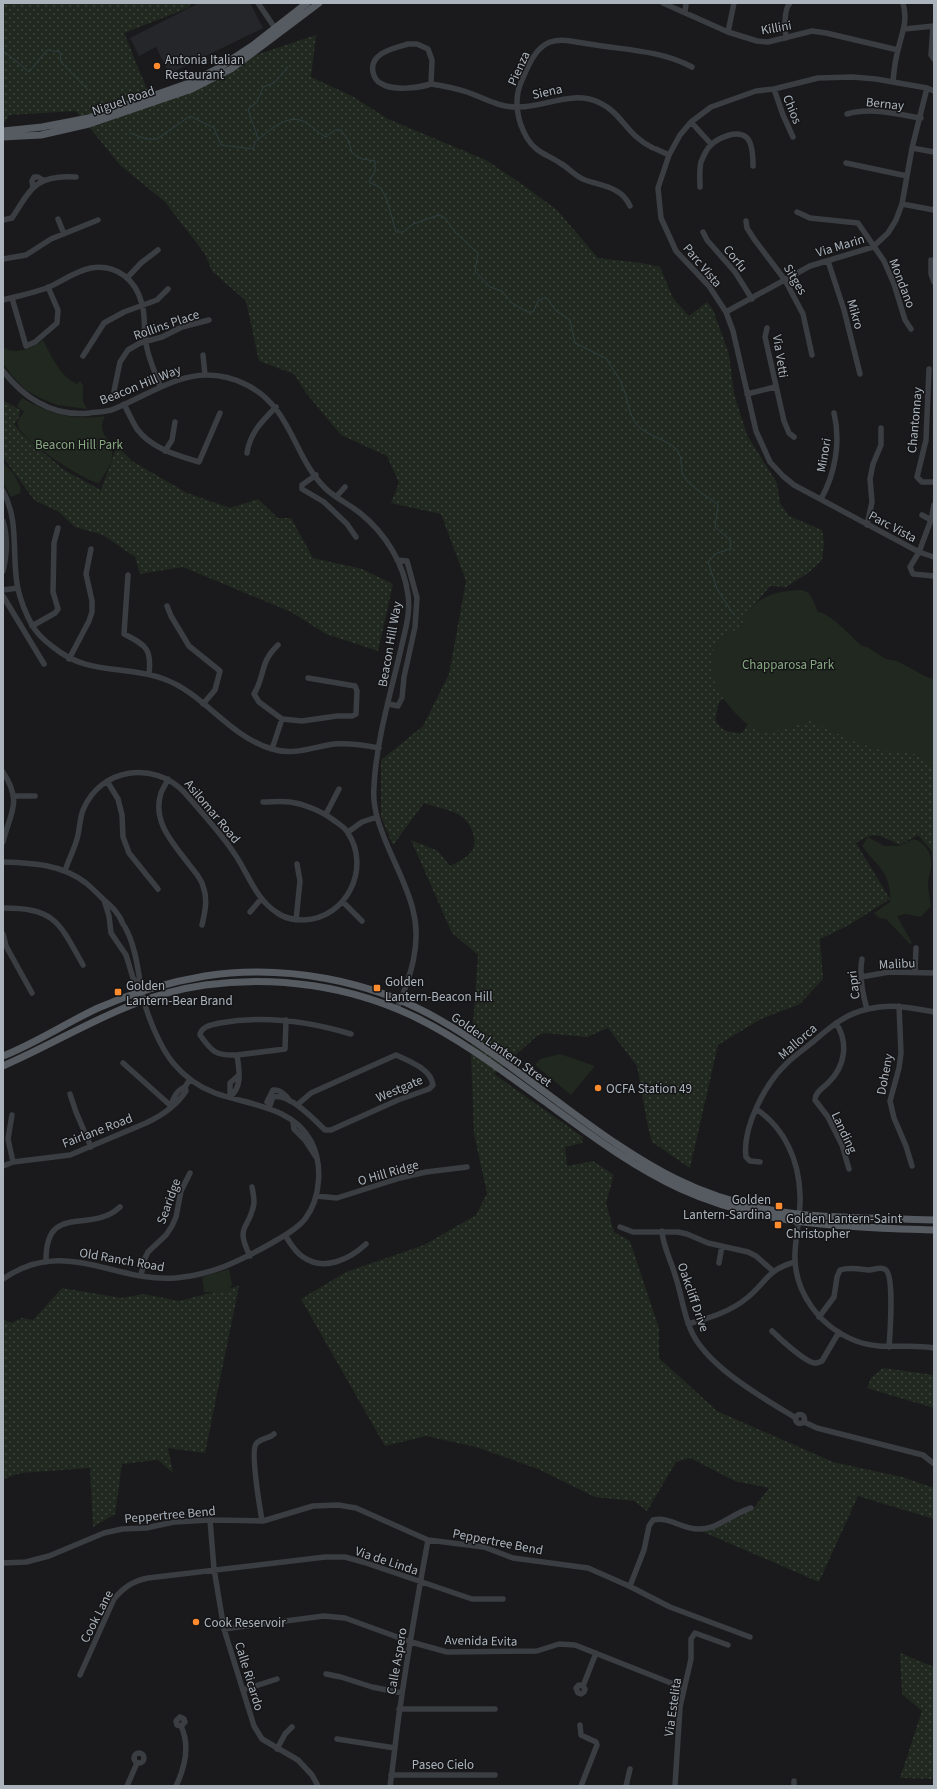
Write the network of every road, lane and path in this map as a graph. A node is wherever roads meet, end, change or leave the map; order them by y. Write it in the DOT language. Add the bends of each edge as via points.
graph roads {
  1 [pos="258,3"];
  2 [pos="307,3"];
  3 [pos="319,3"];
  4 [pos="663,3"];
  5 [pos="686,3"];
  6 [pos="734,3"];
  7 [pos="790,3"];
  8 [pos="903,3"];
  9 [pos="685,13"];
  10 [pos="934,26"];
  11 [pos="904,29"];
  12 [pos="277,31"];
  13 [pos="728,32"];
  14 [pos="786,38"];
  15 [pos="898,50"];
  16 [pos="934,59"];
  17 [pos="692,67"];
  18 [pos="217,69"];
  19 [pos="216,77"];
  20 [pos="893,81"];
  21 [pos="431,84"];
  22 [pos="927,88"];
  23 [pos="774,89"];
  24 [pos="934,91"];
  25 [pos="135,105"];
  26 [pos="517,107"];
  27 [pos="847,114"];
  28 [pos="920,118"];
  29 [pos="691,122"];
  30 [pos="3,130"];
  31 [pos="793,136"];
  32 [pos="3,137"];
  33 [pos="712,144"];
  34 [pos="912,148"];
  35 [pos="934,152"];
  36 [pos="669,155"];
  37 [pos="846,163"];
  38 [pos="753,166"];
  39 [pos="907,176"];
  40 [pos="76,178"];
  41 [pos="700,187"];
  42 [pos="902,204"];
  43 [pos="630,206"];
  44 [pos="934,210"];
  45 [pos="797,212"];
  46 [pos="3,219"];
  47 [pos="58,219"];
  48 [pos="98,220"];
  49 [pos="746,220"];
  50 [pos="703,232"];
  51 [pos="64,234"];
  52 [pos="873,247"];
  53 [pos="158,250"];
  54 [pos="3,259"];
  55 [pos="828,260"];
  56 [pos="930,260"];
  57 [pos="127,278"];
  58 [pos="785,280"];
  59 [pos="934,282"];
  60 [pos="48,287"];
  61 [pos="168,289"];
  62 [pos="12,298"];
  63 [pos="752,299"];
  64 [pos="3,300"];
  65 [pos="143,306"];
  66 [pos="726,312"];
  67 [pos="209,320"];
  68 [pos="767,328"];
  69 [pos="911,329"];
  70 [pos="146,342"];
  71 [pos="203,355"];
  72 [pos="812,355"];
  73 [pos="83,356"];
  74 [pos="929,369"];
  75 [pos="3,371"];
  76 [pos="860,374"];
  77 [pos="205,375"];
  78 [pos="160,386"];
  79 [pos="775,387"];
  80 [pos="114,391"];
  81 [pos="747,394"];
  82 [pos="124,404"];
  83 [pos="276,407"];
  84 [pos="220,413"];
  85 [pos="834,413"];
  86 [pos="175,422"];
  87 [pos="881,428"];
  88 [pos="794,437"];
  89 [pos="165,451"];
  90 [pos="247,453"];
  91 [pos="316,476"];
  92 [pos="934,482"];
  93 [pos="346,487"];
  94 [pos="3,491"];
  95 [pos="336,497"];
  96 [pos="821,500"];
  97 [pos="934,505"];
  98 [pos="922,515"];
  99 [pos="931,520"];
  100 [pos="3,521"];
  101 [pos="867,525"];
  102 [pos="58,528"];
  103 [pos="356,537"];
  104 [pos="91,549"];
  105 [pos="919,552"];
  106 [pos="934,557"];
  107 [pos="397,560"];
  108 [pos="3,571"];
  109 [pos="128,575"];
  110 [pos="934,576"];
  111 [pos="18,588"];
  112 [pos="3,590"];
  113 [pos="3,596"];
  114 [pos="167,606"];
  115 [pos="32,626"];
  116 [pos="278,646"];
  117 [pos="69,659"];
  118 [pos="44,664"];
  119 [pos="149,674"];
  120 [pos="308,678"];
  121 [pos="203,704"];
  122 [pos="389,704"];
  123 [pos="282,718"];
  124 [pos="379,748"];
  125 [pos="272,749"];
  126 [pos="3,772"];
  127 [pos="168,779"];
  128 [pos="107,781"];
  129 [pos="339,789"];
  130 [pos="14,796"];
  131 [pos="35,796"];
  132 [pos="263,802"];
  133 [pos="326,814"];
  134 [pos="377,817"];
  135 [pos="348,832"];
  136 [pos="3,842"];
  137 [pos="3,862"];
  138 [pos="297,864"];
  139 [pos="65,870"];
  140 [pos="158,889"];
  141 [pos="261,899"];
  142 [pos="104,900"];
  143 [pos="343,902"];
  144 [pos="3,908"];
  145 [pos="250,912"];
  146 [pos="296,920"];
  147 [pos="362,921"];
  148 [pos="202,925"];
  149 [pos="3,934"];
  150 [pos="916,948"];
  151 [pos="862,959"];
  152 [pos="83,965"];
  153 [pos="915,972"];
  154 [pos="934,973"];
  155 [pos="860,977"];
  156 [pos="142,992"];
  157 [pos="32,993"];
  158 [pos="144,1000"];
  159 [pos="400,1000"];
  160 [pos="899,1006"];
  161 [pos="397,1009"];
  162 [pos="867,1009"];
  163 [pos="934,1012"];
  164 [pos="286,1020"];
  165 [pos="836,1023"];
  166 [pos="351,1034"];
  167 [pos="237,1055"];
  168 [pos="3,1056"];
  169 [pos="123,1063"];
  170 [pos="3,1066"];
  171 [pos="190,1079"];
  172 [pos="70,1094"];
  173 [pos="230,1097"];
  174 [pos="171,1106"];
  175 [pos="297,1106"];
  176 [pos="267,1108"];
  177 [pos="756,1110"];
  178 [pos="12,1115"];
  179 [pos="91,1147"];
  180 [pos="13,1162"];
  181 [pos="760,1162"];
  182 [pos="3,1166"];
  183 [pos="912,1166"];
  184 [pos="467,1167"];
  185 [pos="849,1169"];
  186 [pos="190,1173"];
  187 [pos="252,1187"];
  188 [pos="316,1196"];
  189 [pos="120,1207"];
  190 [pos="798,1218"];
  191 [pos="934,1220"];
  192 [pos="620,1227"];
  193 [pos="934,1230"];
  194 [pos="662,1231"];
  195 [pos="285,1235"];
  196 [pos="366,1244"];
  197 [pos="722,1246"];
  198 [pos="250,1256"];
  199 [pos="46,1262"];
  200 [pos="795,1262"];
  201 [pos="719,1264"];
  202 [pos="773,1271"];
  203 [pos="141,1275"];
  204 [pos="3,1279"];
  205 [pos="819,1316"];
  206 [pos="688,1324"];
  207 [pos="772,1331"];
  208 [pos="839,1332"];
  209 [pos="889,1347"];
  210 [pos="934,1348"];
  211 [pos="274,1434"];
  212 [pos="933,1463"];
  213 [pos="751,1508"];
  214 [pos="210,1520"];
  215 [pos="262,1521"];
  216 [pos="428,1540"];
  217 [pos="3,1564"];
  218 [pos="214,1569"];
  219 [pos="419,1582"];
  220 [pos="630,1586"];
  221 [pos="503,1599"];
  222 [pos="224,1629"];
  223 [pos="750,1637"];
  224 [pos="411,1642"];
  225 [pos="728,1645"];
  226 [pos="596,1653"];
  227 [pos="326,1674"];
  228 [pos="80,1675"];
  229 [pos="277,1679"];
  230 [pos="583,1686"];
  231 [pos="242,1690"];
  232 [pos="682,1692"];
  233 [pos="402,1693"];
  234 [pos="399,1709"];
  235 [pos="495,1709"];
  236 [pos="580,1725"];
  237 [pos="181,1726"];
  238 [pos="292,1727"];
  239 [pos="337,1739"];
  240 [pos="395,1748"];
  241 [pos="278,1749"];
  242 [pos="137,1763"];
  243 [pos="630,1769"];
  244 [pos="391,1775"];
  245 [pos="495,1776"];
  246 [pos="127,1786"];
  247 [pos="176,1786"];
  248 [pos="318,1786"];
  249 [pos="390,1786"];
  250 [pos="581,1786"];
  251 [pos="626,1786"];
  252 [pos="675,1786"];
  1 -- 12 [label="street"];
  2 -- 12 [label="main road, Niguel Road"];
  3 -- 12 [label="main road, Niguel Road"];
  4 -- 9 [label="street, Killini"];
  5 -- 9 [label="street"];
  6 -- 13 [label="street"];
  7 -- 14 [label="street" via="785,28"];
  8 -- 11 [label="street"];
  9 -- 13 [label="street, Killini"];
  10 -- 11 [label="street"];
  10 -- 16 [label="street" via="931,55"];
  11 -- 15 [label="street"];
  12 -- 18 [label="main road, Niguel Road"];
  12 -- 19 [label="main road, Niguel Road" via="237,65"];
  13 -- 14 [label="street, Killini" via="756,43"];
  14 -- 15 [label="street, Killini" via="812,31 826,32"];
  15 -- 20 [label="street"];
  17 -- 26 [label="street, Pienza" via="640,50 557,41 536,52 520,85"];
  18 -- 19 [label="main road"];
  18 -- 25 [label="main road, Niguel Road"];
  19 -- 25 [label="main road, Niguel Road" via="189,90"];
  20 -- 22 [label="street, Parc Vista"];
  20 -- 23 [label="street, Parc Vista" via="852,77 818,78"];
  21 -- 21 [label="street, Siena" via="432,60 424,46 408,44 380,54 374,61 373,74 382,84 406,87"];
  21 -- 26 [label="street, Siena" via="469,92 494,104"];
  22 -- 24 [label="street, Parc Vista"];
  22 -- 28 [label="street, Via Marin"];
  23 -- 29 [label="street, Parc Vista" via="756,91 711,107"];
  23 -- 31 [label="street, Chios"];
  25 -- 30 [label="main road, Niguel Road" via="42,128"];
  25 -- 32 [label="main road, Niguel Road" via="122,114 64,131"];
  26 -- 36 [label="street, Siena" via="543,105 574,96 600,102 614,112 643,143"];
  26 -- 43 [label="street, Pienza" via="520,125 538,151 585,180 618,192"];
  27 -- 28 [label="street, Bernay" via="861,110"];
  28 -- 34 [label="street, Via Marin"];
  29 -- 33 [label="street"];
  29 -- 36 [label="street, Parc Vista"];
  33 -- 38 [label="street" via="734,134 746,136 751,148"];
  33 -- 41 [label="street" via="701,161"];
  34 -- 35 [label="street"];
  34 -- 39 [label="street, Via Marin"];
  36 -- 66 [label="street, Parc Vista" via="658,188 661,218 676,251 709,286"];
  37 -- 39 [label="street"];
  39 -- 42 [label="street, Via Marin"];
  40 -- 46 [label="street" via="55,177 43,180 34,177 33,187 12,218"];
  42 -- 44 [label="street"];
  42 -- 52 [label="street, Via Marin" via="888,233"];
  45 -- 52 [label="street, Mondano" via="810,218 858,223"];
  47 -- 51 [label="street"];
  48 -- 51 [label="street"];
  49 -- 58 [label="street, Sitges" via="747,228 754,239"];
  50 -- 63 [label="street, Corfu" via="735,272"];
  51 -- 54 [label="street" via="26,255"];
  52 -- 55 [label="street, Via Marin"];
  52 -- 69 [label="street, Mondano" via="884,261 905,320"];
  53 -- 57 [label="street"];
  55 -- 58 [label="street, Via Marin" via="810,266"];
  55 -- 76 [label="street, Mikro"];
  56 -- 59 [label="street"];
  57 -- 60 [label="street" via="120,272 106,267 90,268"];
  57 -- 65 [label="street" via="139,291"];
  58 -- 63 [label="street, Via Marin"];
  58 -- 72 [label="street, Sitges" via="803,314"];
  60 -- 62 [label="street"];
  60 -- 62 [label="street" via="58,310 57,323 35,342 26,346"];
  61 -- 65 [label="street" via="157,300"];
  62 -- 64 [label="street"];
  63 -- 66 [label="street, Via Marin"];
  65 -- 70 [label="street"];
  65 -- 73 [label="street" via="124,312 104,323"];
  66 -- 81 [label="street, Parc Vista"];
  67 -- 70 [label="street, Rollins Place" via="182,327"];
  68 -- 79 [label="street, Via Vetti" via="765,337"];
  70 -- 78 [label="street"];
  70 -- 80 [label="street, Rollins Place" via="135,345 125,353 120,362"];
  71 -- 77 [label="street"];
  74 -- 92 [label="street, Chantonnay" via="926,440 917,477 922,482"];
  75 -- 82 [label="street, Beacon Hill Way" via="27,397 58,411 85,414 112,410"];
  77 -- 78 [label="street, Beacon Hill Way" via="192,375"];
  77 -- 83 [label="street, Beacon Hill Way" via="226,377 246,384"];
  78 -- 82 [label="street, Beacon Hill Way"];
  79 -- 81 [label="street, Via Vetti"];
  79 -- 88 [label="street, Via Vetti" via="786,426"];
  81 -- 96 [label="street, Parc Vista" via="756,431 770,462 794,485"];
  82 -- 89 [label="street" via="137,429 150,442"];
  83 -- 90 [label="street" via="255,430 250,438"];
  83 -- 91 [label="street, Beacon Hill Way"];
  84 -- 89 [label="street" via="198,462"];
  85 -- 96 [label="street, Minori" via="838,441 830,480"];
  86 -- 89 [label="street" via="172,440"];
  87 -- 101 [label="street" via="881,444 870,479 872,502"];
  91 -- 95 [label="street, Beacon Hill Way"];
  91 -- 103 [label="street" via="305,482 302,489 324,502 348,524"];
  93 -- 95 [label="street"];
  94 -- 111 [label="street" via="14,523"];
  95 -- 107 [label="street, Beacon Hill Way" via="371,523 390,546"];
  96 -- 101 [label="street, Parc Vista"];
  97 -- 99 [label="street"];
  98 -- 99 [label="street"];
  99 -- 105 [label="street"];
  100 -- 108 [label="street" via="7,546"];
  101 -- 105 [label="street, Parc Vista"];
  102 -- 115 [label="street" via="54,543 53,592 58,609"];
  104 -- 117 [label="street" via="86,574 92,612"];
  105 -- 106 [label="street, Parc Vista"];
  105 -- 110 [label="street" via="910,567 912,574"];
  107 -- 122 [label="street, Beacon Hill Way" via="409,606"];
  107 -- 122 [label="street" via="408,561 417,598 415,627 402,698 398,706"];
  109 -- 119 [label="street" via="124,634 146,648 151,660"];
  111 -- 112 [label="street"];
  111 -- 115 [label="street"];
  113 -- 118 [label="street"];
  114 -- 121 [label="street" via="190,646 220,671 215,690"];
  115 -- 117 [label="street" via="45,641"];
  116 -- 123 [label="street" via="265,661 254,696 268,710"];
  117 -- 119 [label="street" via="94,667"];
  119 -- 121 [label="street" via="174,682"];
  120 -- 123 [label="street" via="355,686 356,714 302,721"];
  121 -- 125 [label="street" via="243,737"];
  122 -- 124 [label="street, Beacon Hill Way"];
  123 -- 125 [label="street"];
  124 -- 125 [label="street" via="352,743 333,744 306,751"];
  124 -- 134 [label="street, Beacon Hill Way" via="373,790"];
  126 -- 130 [label="street"];
  127 -- 128 [label="street, Asilomar Road" via="135,772 122,774"];
  127 -- 141 [label="street, Asilomar Road" via="176,784 233,852"];
  127 -- 148 [label="street" via="161,792 158,808 161,824 203,886 206,907"];
  128 -- 139 [label="street, Asilomar Road" via="83,810 77,841"];
  128 -- 140 [label="street" via="118,799 123,837 129,853"];
  129 -- 133 [label="street"];
  130 -- 131 [label="street"];
  130 -- 136 [label="street" via="12,816"];
  132 -- 133 [label="street, Asilomar Road" via="291,802"];
  133 -- 135 [label="street, Asilomar Road"];
  134 -- 135 [label="street" via="362,822"];
  134 -- 159 [label="street, Beacon Hill Way" via="416,923 414,957"];
  135 -- 143 [label="street, Asilomar Road" via="356,849 358,865 352,889"];
  137 -- 139 [label="street" via="30,862"];
  138 -- 146 [label="street" via="300,882"];
  139 -- 142 [label="street" via="85,882"];
  141 -- 145 [label="street"];
  141 -- 146 [label="street, Asilomar Road" via="280,915"];
  142 -- 156 [label="street" via="111,933 126,955 133,978"];
  142 -- 156 [label="street" via="112,906 133,947"];
  143 -- 146 [label="street, Asilomar Road" via="324,916"];
  143 -- 147 [label="street"];
  144 -- 152 [label="street" via="26,908 50,917 62,929"];
  149 -- 157 [label="street" via="6,946"];
  150 -- 153 [label="street"];
  151 -- 155 [label="street, Capri"];
  153 -- 154 [label="street, Malibu"];
  153 -- 155 [label="street, Malibu" via="889,972"];
  155 -- 162 [label="street, Capri"];
  156 -- 158 [label="street, Old Ranch Road"];
  156 -- 159 [label="main road, Golden Lantern Street" via="183,980 208,976 264,973 328,979"];
  156 -- 168 [label="main road, Golden Lantern Street" via="96,1009"];
  158 -- 161 [label="main road, Golden Lantern Street" via="204,985 278,982 350,993"];
  158 -- 170 [label="main road, Golden Lantern Street" via="97,1019"];
  158 -- 171 [label="street, Old Ranch Road" via="164,1051"];
  159 -- 161 [label="street, Beacon Hill Way"];
  159 -- 190 [label="main road, Golden Lantern Street" via="440,1020 478,1044 600,1133 667,1174 692,1186 745,1204"];
  160 -- 162 [label="street, Mallorca"];
  160 -- 163 [label="street, Mallorca"];
  160 -- 183 [label="street, Doheny" via="901,1053 890,1101"];
  161 -- 190 [label="main road, Golden Lantern Street" via="430,1024 470,1048 624,1159 648,1172 683,1190 737,1210"];
  162 -- 165 [label="street, Mallorca"];
  164 -- 166 [label="street"];
  164 -- 167 [label="street" via="285,1049"];
  164 -- 167 [label="street" via="230,1021 206,1027 199,1033 213,1052"];
  165 -- 177 [label="street, Mallorca" via="785,1065 771,1083"];
  165 -- 185 [label="street, Landing" via="843,1035 843,1058 836,1074 816,1094 814,1100 828,1117 842,1145"];
  167 -- 173 [label="street" via="239,1074 235,1091"];
  169 -- 174 [label="street"];
  171 -- 173 [label="street, Old Ranch Road" via="215,1093"];
  171 -- 174 [label="street, Fairlane Road" via="173,1098"];
  172 -- 179 [label="street"];
  173 -- 176 [label="street, Old Ranch Road"];
  174 -- 179 [label="street, Fairlane Road" via="146,1123"];
  175 -- 175 [label="street, Westgate" via="310,1114 325,1130 331,1130 398,1100 430,1089 433,1085 432,1079 418,1065 396,1055 311,1093"];
  175 -- 176 [label="street, Westgate" via="277,1089 270,1093"];
  176 -- 188 [label="street, Old Ranch Road" via="294,1122 294,1129 305,1140 316,1158"];
  177 -- 181 [label="street, Mallorca" via="747,1132 745,1150 746,1157"];
  177 -- 190 [label="street" via="773,1122 787,1143 793,1158 800,1186"];
  178 -- 180 [label="street" via="8,1138"];
  179 -- 180 [label="street, Fairlane Road" via="70,1155"];
  180 -- 182 [label="street, Fairlane Road"];
  184 -- 188 [label="street, O Hill Ridge" via="400,1178 337,1198"];
  186 -- 203 [label="street, Searidge" via="181,1191 172,1226 148,1252"];
  187 -- 198 [label="street" via="254,1201 242,1230"];
  188 -- 195 [label="street, Old Ranch Road" via="305,1219"];
  189 -- 199 [label="street" via="108,1216 68,1222 57,1227 48,1239"];
  190 -- 191 [label="main road, Golden Lantern Street"];
  190 -- 193 [label="main road, Golden Lantern Street" via="827,1226"];
  190 -- 200 [label="street"];
  192 -- 194 [label="street" via="633,1232"];
  194 -- 197 [label="street" via="678,1232"];
  194 -- 206 [label="street, Oakcliff Drive" via="664,1246"];
  195 -- 196 [label="street" via="298,1254 323,1264 332,1264 357,1253"];
  195 -- 198 [label="street, Old Ranch Road"];
  197 -- 201 [label="street"];
  197 -- 202 [label="street" via="756,1256"];
  198 -- 203 [label="street, Old Ranch Road" via="225,1267 192,1276 161,1278"];
  199 -- 203 [label="street, Old Ranch Road" via="80,1261"];
  199 -- 204 [label="street, Old Ranch Road" via="26,1267"];
  200 -- 202 [label="street"];
  200 -- 205 [label="street" via="802,1290"];
  202 -- 206 [label="street" via="747,1298 732,1309"];
  205 -- 208 [label="street"];
  205 -- 209 [label="street" via="834,1296 840,1270 882,1268 889,1276"];
  206 -- 212 [label="street, Oakcliff Drive" via="699,1344 720,1367 796,1418 803,1415 804,1422 816,1428 923,1455"];
  207 -- 208 [label="street" via="791,1348 816,1363 822,1361"];
  208 -- 209 [label="street" via="870,1345"];
  209 -- 210 [label="street"];
  211 -- 215 [label="street" via="258,1442 254,1448 255,1480"];
  213 -- 220 [label="street" via="719,1524 700,1529 688,1528 668,1520 653,1520"];
  214 -- 215 [label="street, Peppertree Bend"];
  214 -- 217 [label="street, Peppertree Bend" via="122,1529 104,1533 49,1556"];
  214 -- 218 [label="street, Calle Ricardo"];
  215 -- 216 [label="street, Peppertree Bend" via="313,1506 338,1505 356,1508"];
  216 -- 219 [label="street, Calle Aspero"];
  216 -- 220 [label="street, Peppertree Bend" via="484,1547 513,1558 588,1568"];
  218 -- 219 [label="street, Via de Linda" via="345,1557"];
  218 -- 222 [label="street, Calle Ricardo"];
  218 -- 228 [label="street, Cook Lane" via="148,1578 132,1583 122,1590 112,1602"];
  219 -- 221 [label="street, Via de Linda" via="472,1599"];
  219 -- 224 [label="street, Calle Aspero"];
  220 -- 223 [label="street, Peppertree Bend" via="670,1607"];
  222 -- 224 [label="street, Avenida Evita" via="324,1616 346,1618"];
  222 -- 231 [label="street, Calle Ricardo"];
  224 -- 226 [label="street, Avenida Evita" via="447,1652 537,1651 559,1644 575,1645"];
  224 -- 233 [label="street, Calle Aspero"];
  225 -- 232 [label="street, Via Estelita" via="694,1632"];
  226 -- 230 [label="street"];
  226 -- 232 [label="street, Avenida Evita" via="676,1685"];
  227 -- 233 [label="street"];
  229 -- 231 [label="street"];
  231 -- 241 [label="street, Calle Ricardo" via="254,1726 262,1739"];
  232 -- 252 [label="street, Via Estelita"];
  233 -- 234 [label="street, Calle Aspero"];
  234 -- 235 [label="street"];
  234 -- 240 [label="street, Calle Aspero"];
  236 -- 250 [label="street" via="581,1735 596,1742 597,1745"];
  237 -- 247 [label="street" via="186,1750 184,1766"];
  238 -- 241 [label="street" via="285,1734"];
  239 -- 240 [label="street"];
  240 -- 244 [label="street, Calle Aspero"];
  241 -- 248 [label="street, Calle Ricardo" via="298,1760"];
  242 -- 246 [label="street"];
  243 -- 251 [label="street"];
  244 -- 245 [label="street, Paseo Cielo"];
  244 -- 249 [label="street, Calle Aspero"];
}
